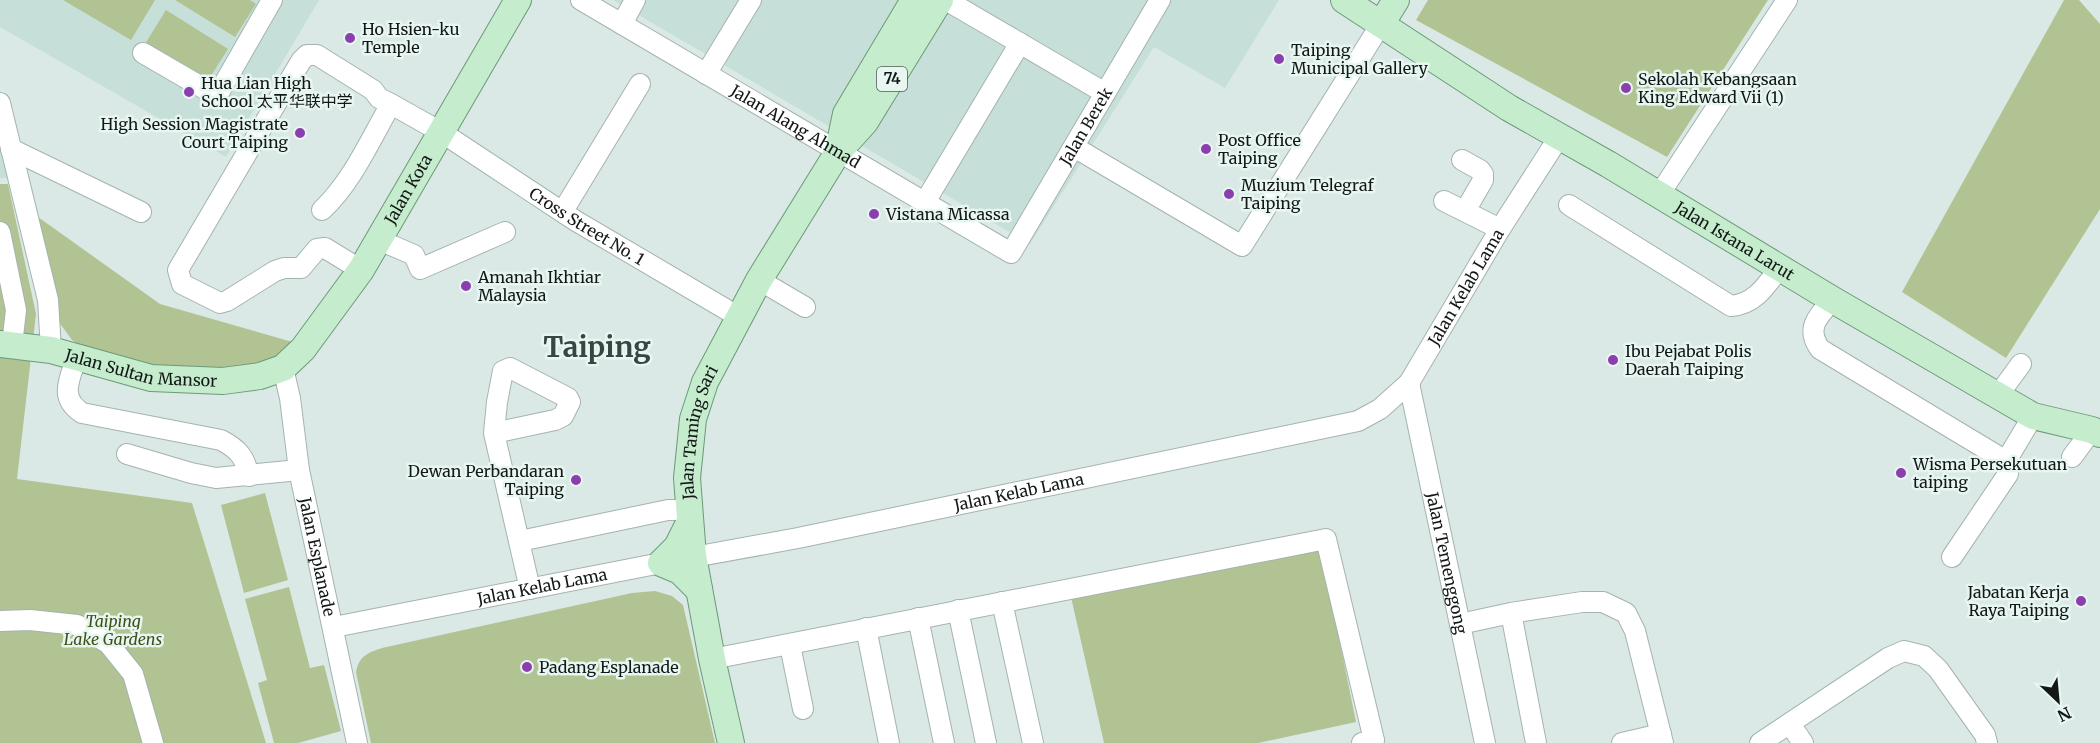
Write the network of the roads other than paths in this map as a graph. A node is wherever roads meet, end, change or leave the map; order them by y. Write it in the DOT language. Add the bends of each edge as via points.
graph roads {
  1 [pos="272,0"];
  2 [pos="518,0"];
  3 [pos="581,0"];
  4 [pos="635,0"];
  5 [pos="751,0"];
  6 [pos="914,0"];
  7 [pos="940,0"];
  8 [pos="946,0"];
  9 [pos="1160,0"];
  10 [pos="1344,0"];
  11 [pos="1396,0"];
  12 [pos="1787,0"];
  13 [pos="622,24"];
  14 [pos="1381,24"];
  15 [pos="1020,43"];
  16 [pos="143,53"];
  17 [pos="706,74"];
  18 [pos="640,84"];
  19 [pos="1105,93"];
  20 [pos="0,103"];
  21 [pos="391,104"];
  22 [pos="3,127"];
  23 [pos="441,132"];
  24 [pos="1559,137"];
  25 [pos="1074,147"];
  26 [pos="11,148"];
  27 [pos="838,152"];
  28 [pos="1462,160"];
  29 [pos="9,172"];
  30 [pos="1659,195"];
  31 [pos="1444,201"];
  32 [pos="925,202"];
  33 [pos="1569,205"];
  34 [pos="322,210"];
  35 [pos="563,211"];
  36 [pos="1465,211"];
  37 [pos="141,212"];
  38 [pos="1500,229"];
  39 [pos="0,232"];
  40 [pos="505,232"];
  41 [pos="379,240"];
  42 [pos="1011,253"];
  43 [pos="1780,267"];
  44 [pos="361,270"];
  45 [pos="759,280"];
  46 [pos="1833,300"];
  47 [pos="804,307"];
  48 [pos="739,317"];
  49 [pos="6,345"];
  50 [pos="51,350"];
  51 [pos="77,356"];
  52 [pos="2020,364"];
  53 [pos="283,368"];
  54 [pos="1409,383"];
  55 [pos="1999,394"];
  56 [pos="2033,416"];
  57 [pos="2096,432"];
  58 [pos="494,433"];
  59 [pos="127,454"];
  60 [pos="2072,457"];
  61 [pos="2006,461"];
  62 [pos="299,470"];
  63 [pos="249,476"];
  64 [pos="690,515"];
  65 [pos="520,541"];
  66 [pos="693,556"];
  67 [pos="1952,558"];
  68 [pos="661,563"];
  69 [pos="530,589"];
  70 [pos="699,590"];
  71 [pos="1002,602"];
  72 [pos="958,610"];
  73 [pos="1511,613"];
  74 [pos="918,618"];
  75 [pos="0,621"];
  76 [pos="1460,624"];
  77 [pos="334,627"];
  78 [pos="866,628"];
  79 [pos="790,645"];
  80 [pos="712,659"];
  81 [pos="803,709"];
  82 [pos="1790,724"];
  83 [pos="1662,738"];
  84 [pos="153,743"];
  85 [pos="357,743"];
  86 [pos="731,743"];
  87 [pos="889,743"];
  88 [pos="944,743"];
  89 [pos="986,743"];
  90 [pos="1033,743"];
  91 [pos="1362,743"];
  92 [pos="1485,743"];
  93 [pos="1536,743"];
  94 [pos="1622,743"];
  95 [pos="1760,743"];
  96 [pos="1803,743"];
  97 [pos="1988,743"];
  1 -- 16 [label="street" via="217,96"];
  2 -- 23 [label="main road, Jalan Kota"];
  3 -- 13 [label="street, Jalan Alang Ahmad"];
  4 -- 13 [label="street"];
  5 -- 17 [label="street"];
  6 -- 27 [label="main road, Jalan Taming Sari / 74" via="846,114"];
  7 -- 27 [label="main road, Jalan Taming Sari / 74" via="866,122"];
  8 -- 15 [label="street"];
  9 -- 19 [label="street, Jalan Berek"];
  10 -- 14 [label="main road, Jalan Istana Larut"];
  11 -- 14 [label="main road"];
  12 -- 30 [label="street"];
  13 -- 17 [label="street, Jalan Alang Ahmad"];
  14 -- 24 [label="main road, Jalan Istana Larut"];
  14 -- 25 [label="street" via="1242,246"];
  15 -- 19 [label="street"];
  15 -- 32 [label="street"];
  17 -- 27 [label="street, Jalan Alang Ahmad"];
  18 -- 35 [label="street"];
  19 -- 25 [label="street, Jalan Berek"];
  20 -- 22 [label="street"];
  21 -- 23 [label="street, Cross Street No. 1"];
  21 -- 34 [label="street" via="346,182"];
  21 -- 44 [label="street, Cross Street No. 1" via="317,56 300,61 178,270 183,284 220,303 275,271 301,268 317,249 325,248"];
  22 -- 26 [label="street"];
  23 -- 35 [label="street, Cross Street No. 1"];
  23 -- 41 [label="main road, Jalan Kota"];
  24 -- 30 [label="main road, Jalan Istana Larut"];
  24 -- 38 [label="street, Jalan Kelab Lama"];
  25 -- 42 [label="street, Jalan Berek"];
  26 -- 29 [label="street"];
  26 -- 37 [label="street"];
  27 -- 32 [label="street, Jalan Alang Ahmad"];
  27 -- 45 [label="main road, Jalan Taming Sari"];
  28 -- 36 [label="street" via="1483,174"];
  29 -- 50 [label="street" via="48,300"];
  30 -- 43 [label="main road, Jalan Istana Larut"];
  31 -- 36 [label="street"];
  32 -- 42 [label="street, Jalan Alang Ahmad"];
  33 -- 43 [label="street" via="1731,306 1753,300"];
  35 -- 48 [label="street, Cross Street No. 1"];
  36 -- 38 [label="street"];
  38 -- 54 [label="street, Jalan Kelab Lama"];
  39 -- 49 [label="street" via="16,310"];
  40 -- 41 [label="street" via="420,269 414,255"];
  41 -- 44 [label="main road, Jalan Kota"];
  43 -- 46 [label="main road, Jalan Istana Larut"];
  44 -- 53 [label="main road, Jalan Kota" via="303,349"];
  45 -- 47 [label="street"];
  45 -- 48 [label="main road, Jalan Taming Sari"];
  46 -- 55 [label="main road, Jalan Istana Larut"];
  46 -- 61 [label="street" via="1819,315 1812,331 1820,349"];
  48 -- 64 [label="main road, Jalan Taming Sari" via="705,382 693,419 687,477"];
  49 -- 50 [label="main road, Jalan Sultan Mansor"];
  50 -- 51 [label="main road, Jalan Sultan Mansor"];
  51 -- 53 [label="main road, Jalan Sultan Mansor" via="151,378 187,381 223,381"];
  51 -- 63 [label="street" via="66,392 74,408 82,413 221,440 241,453"];
  52 -- 55 [label="street"];
  53 -- 62 [label="street, Jalan Esplanade"];
  54 -- 66 [label="street, Jalan Kelab Lama" via="1380,409 1358,421 796,531"];
  54 -- 76 [label="street, Jalan Temenggong"];
  55 -- 56 [label="main road, Jalan Istana Larut"];
  56 -- 57 [label="main road, Jalan Istana Larut"];
  56 -- 61 [label="street"];
  57 -- 60 [label="street"];
  58 -- 65 [label="street"];
  59 -- 63 [label="street" via="216,478"];
  61 -- 67 [label="street" via="2008,474"];
  62 -- 63 [label="street"];
  62 -- 77 [label="street, Jalan Esplanade"];
  64 -- 65 [label="street" via="668,510"];
  64 -- 66 [label="main road, Jalan Taming Sari"];
  64 -- 68 [label="main road" via="677,547"];
  65 -- 69 [label="street"];
  66 -- 68 [label="street, Jalan Kelab Lama"];
  66 -- 70 [label="main road, Jalan Taming Sari"];
  68 -- 69 [label="street, Jalan Kelab Lama"];
  68 -- 70 [label="main road" via="680,571"];
  69 -- 77 [label="street, Jalan Kelab Lama"];
  70 -- 80 [label="main road, Jalan Taming Sari"];
  71 -- 72 [label="street"];
  71 -- 90 [label="street"];
  71 -- 91 [label="street" via="1326,539 1374,740"];
  72 -- 74 [label="street"];
  72 -- 89 [label="street"];
  73 -- 76 [label="street"];
  73 -- 83 [label="street" via="1582,602 1604,602 1626,612 1635,631"];
  73 -- 93 [label="street"];
  74 -- 78 [label="street"];
  74 -- 88 [label="street"];
  75 -- 84 [label="street" via="77,625 108,643 132,674"];
  76 -- 92 [label="street, Jalan Temenggong"];
  77 -- 85 [label="street, Jalan Esplanade"];
  78 -- 79 [label="street"];
  78 -- 87 [label="street"];
  79 -- 80 [label="street"];
  79 -- 81 [label="street"];
  80 -- 86 [label="main road, Jalan Taming Sari"];
  82 -- 95 [label="street"];
  82 -- 96 [label="street"];
  82 -- 97 [label="street" via="1904,651 1924,656 1938,669"];
  83 -- 94 [label="street"];
}
